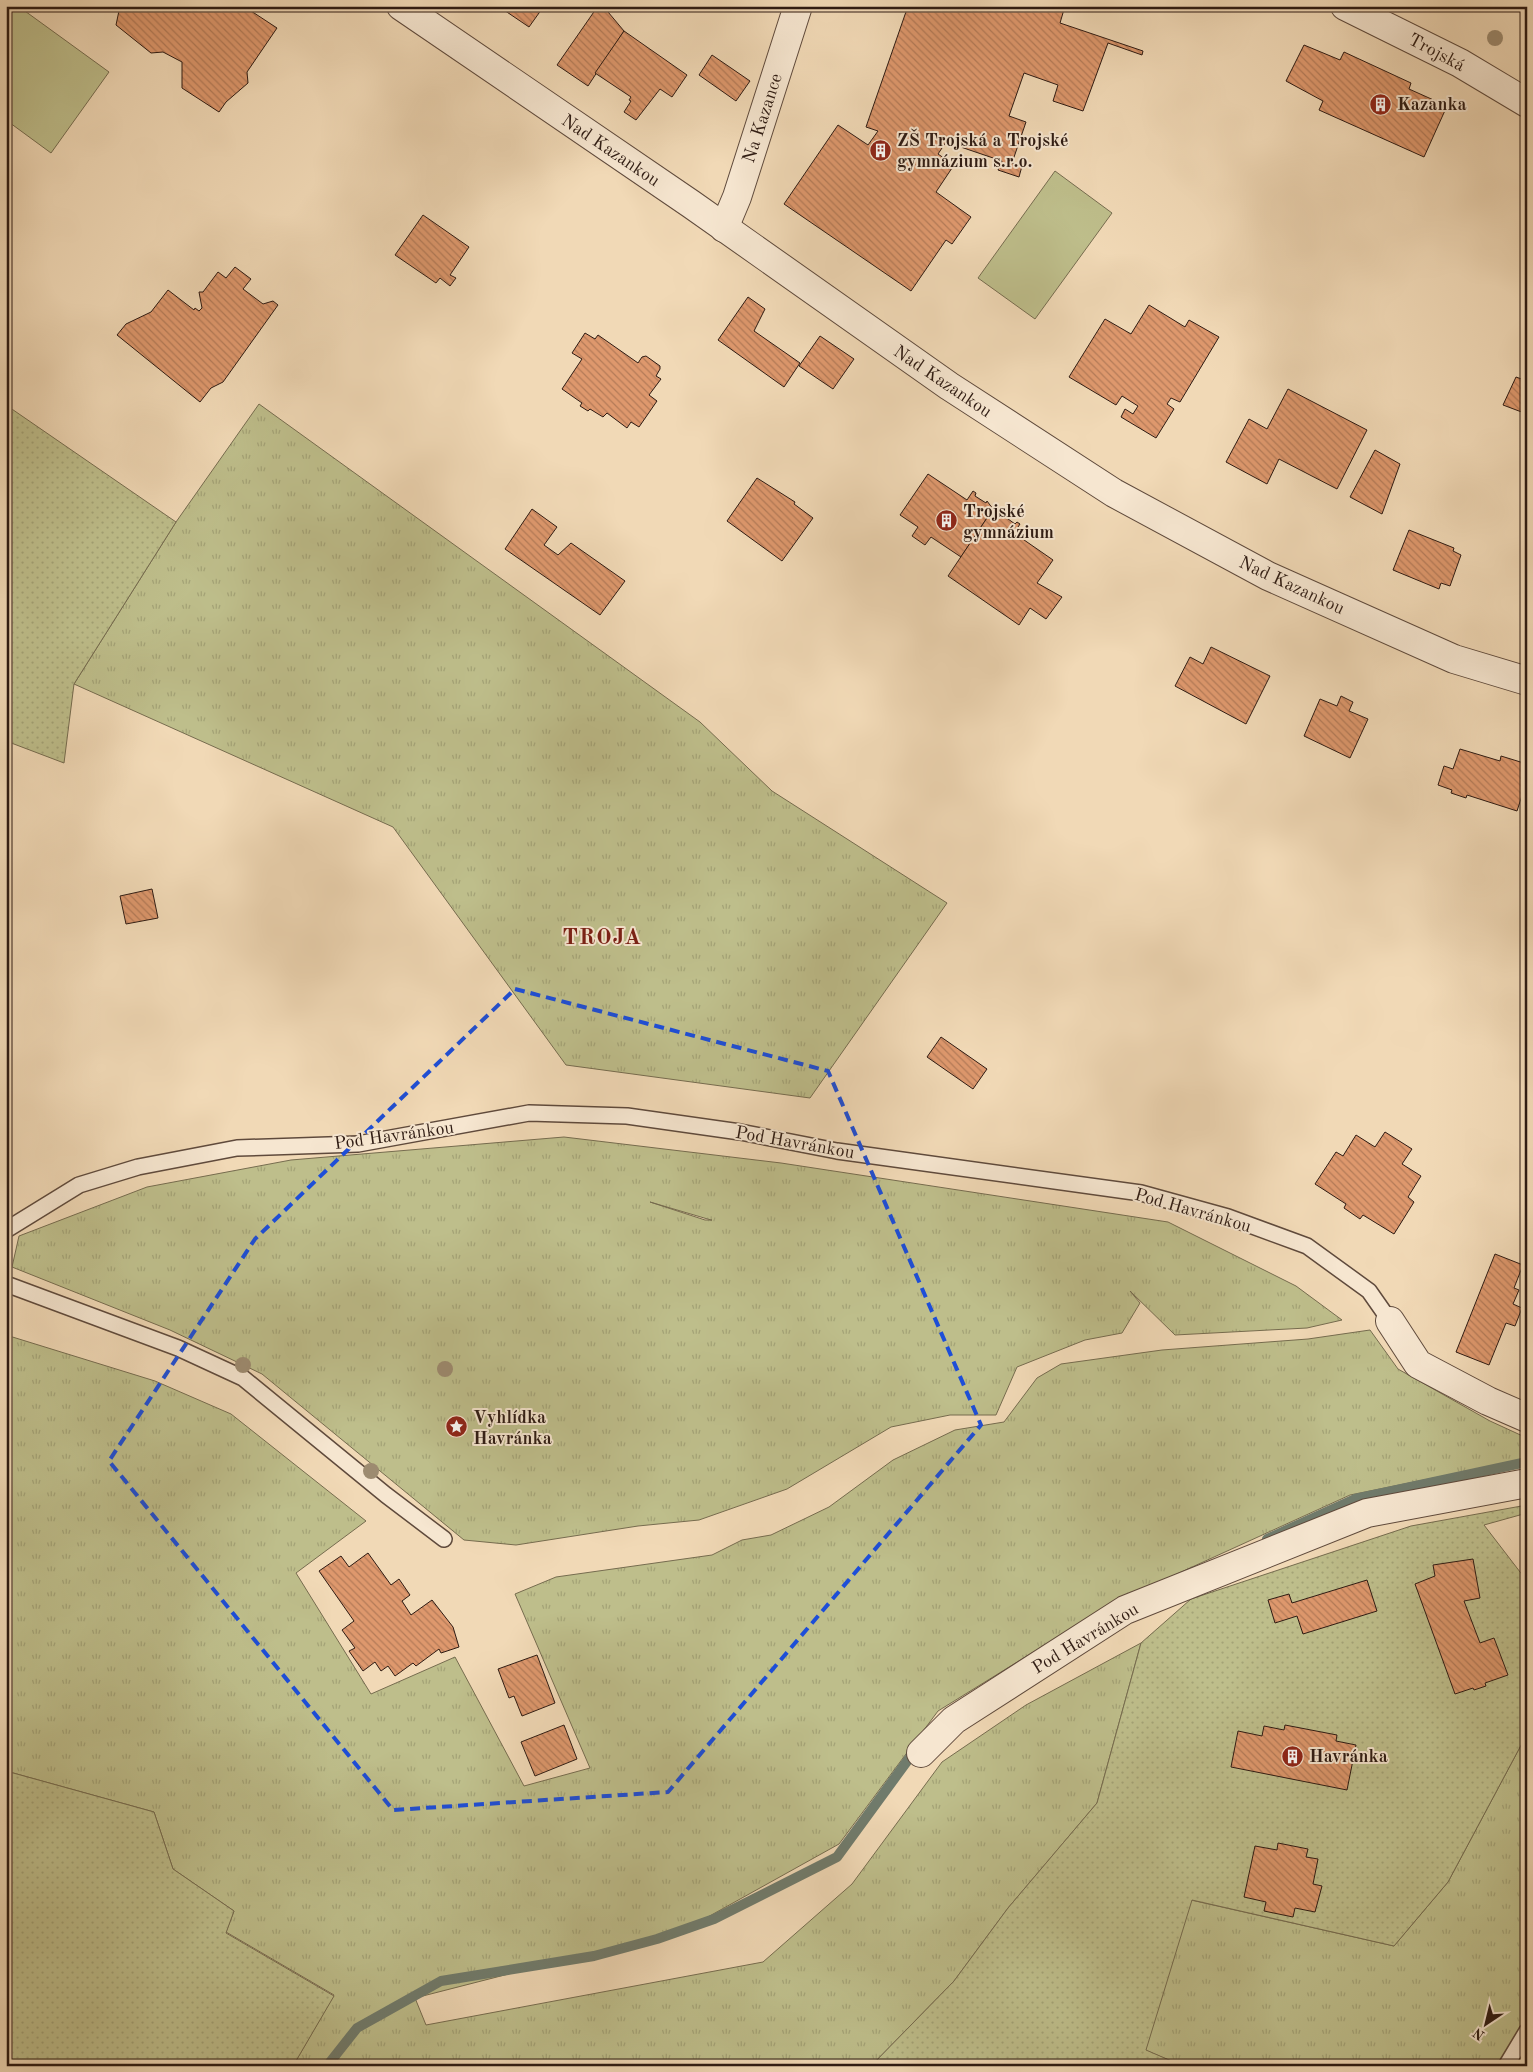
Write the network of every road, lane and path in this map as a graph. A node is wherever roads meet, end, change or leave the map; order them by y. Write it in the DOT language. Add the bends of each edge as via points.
graph roads {
  1 [pos="401,6"];
  2 [pos="798,6"];
  3 [pos="1345,6"];
  4 [pos="1527,103"];
  5 [pos="724,228"];
  6 [pos="1527,681"];
  7 [pos="6,1230"];
  8 [pos="6,1284"];
  9 [pos="1390,1321"];
  10 [pos="1527,1418"];
  11 [pos="1527,1483"];
  12 [pos="444,1539"];
  13 [pos="921,1753"];
  14 [pos="1527,2031"];
  15 [pos="1506,2066"];
  1 -- 5 [label="street, Nad Kazankou"];
  2 -- 5 [label="street, Na Kazance"];
  3 -- 4 [label="street, Trojská" via="1460,63"];
  5 -- 6 [label="street, Nad Kazankou" via="949,386 1114,493 1268,576 1454,659"];
  7 -- 9 [label="lane, Pod Havránkou" via="79,1185 138,1167 237,1148 358,1144 529,1113 627,1116 740,1132 837,1151 1141,1193 1228,1217 1307,1246 1369,1291"];
  8 -- 12 [label="lane" via="178,1348 243,1378"];
  9 -- 10 [label="street, Pod Havránkou" via="1418,1364"];
  11 -- 13 [label="street, Pod Havránkou" via="1366,1513 1125,1610 954,1720"];
  14 -- 15 [label="lane"];
}
